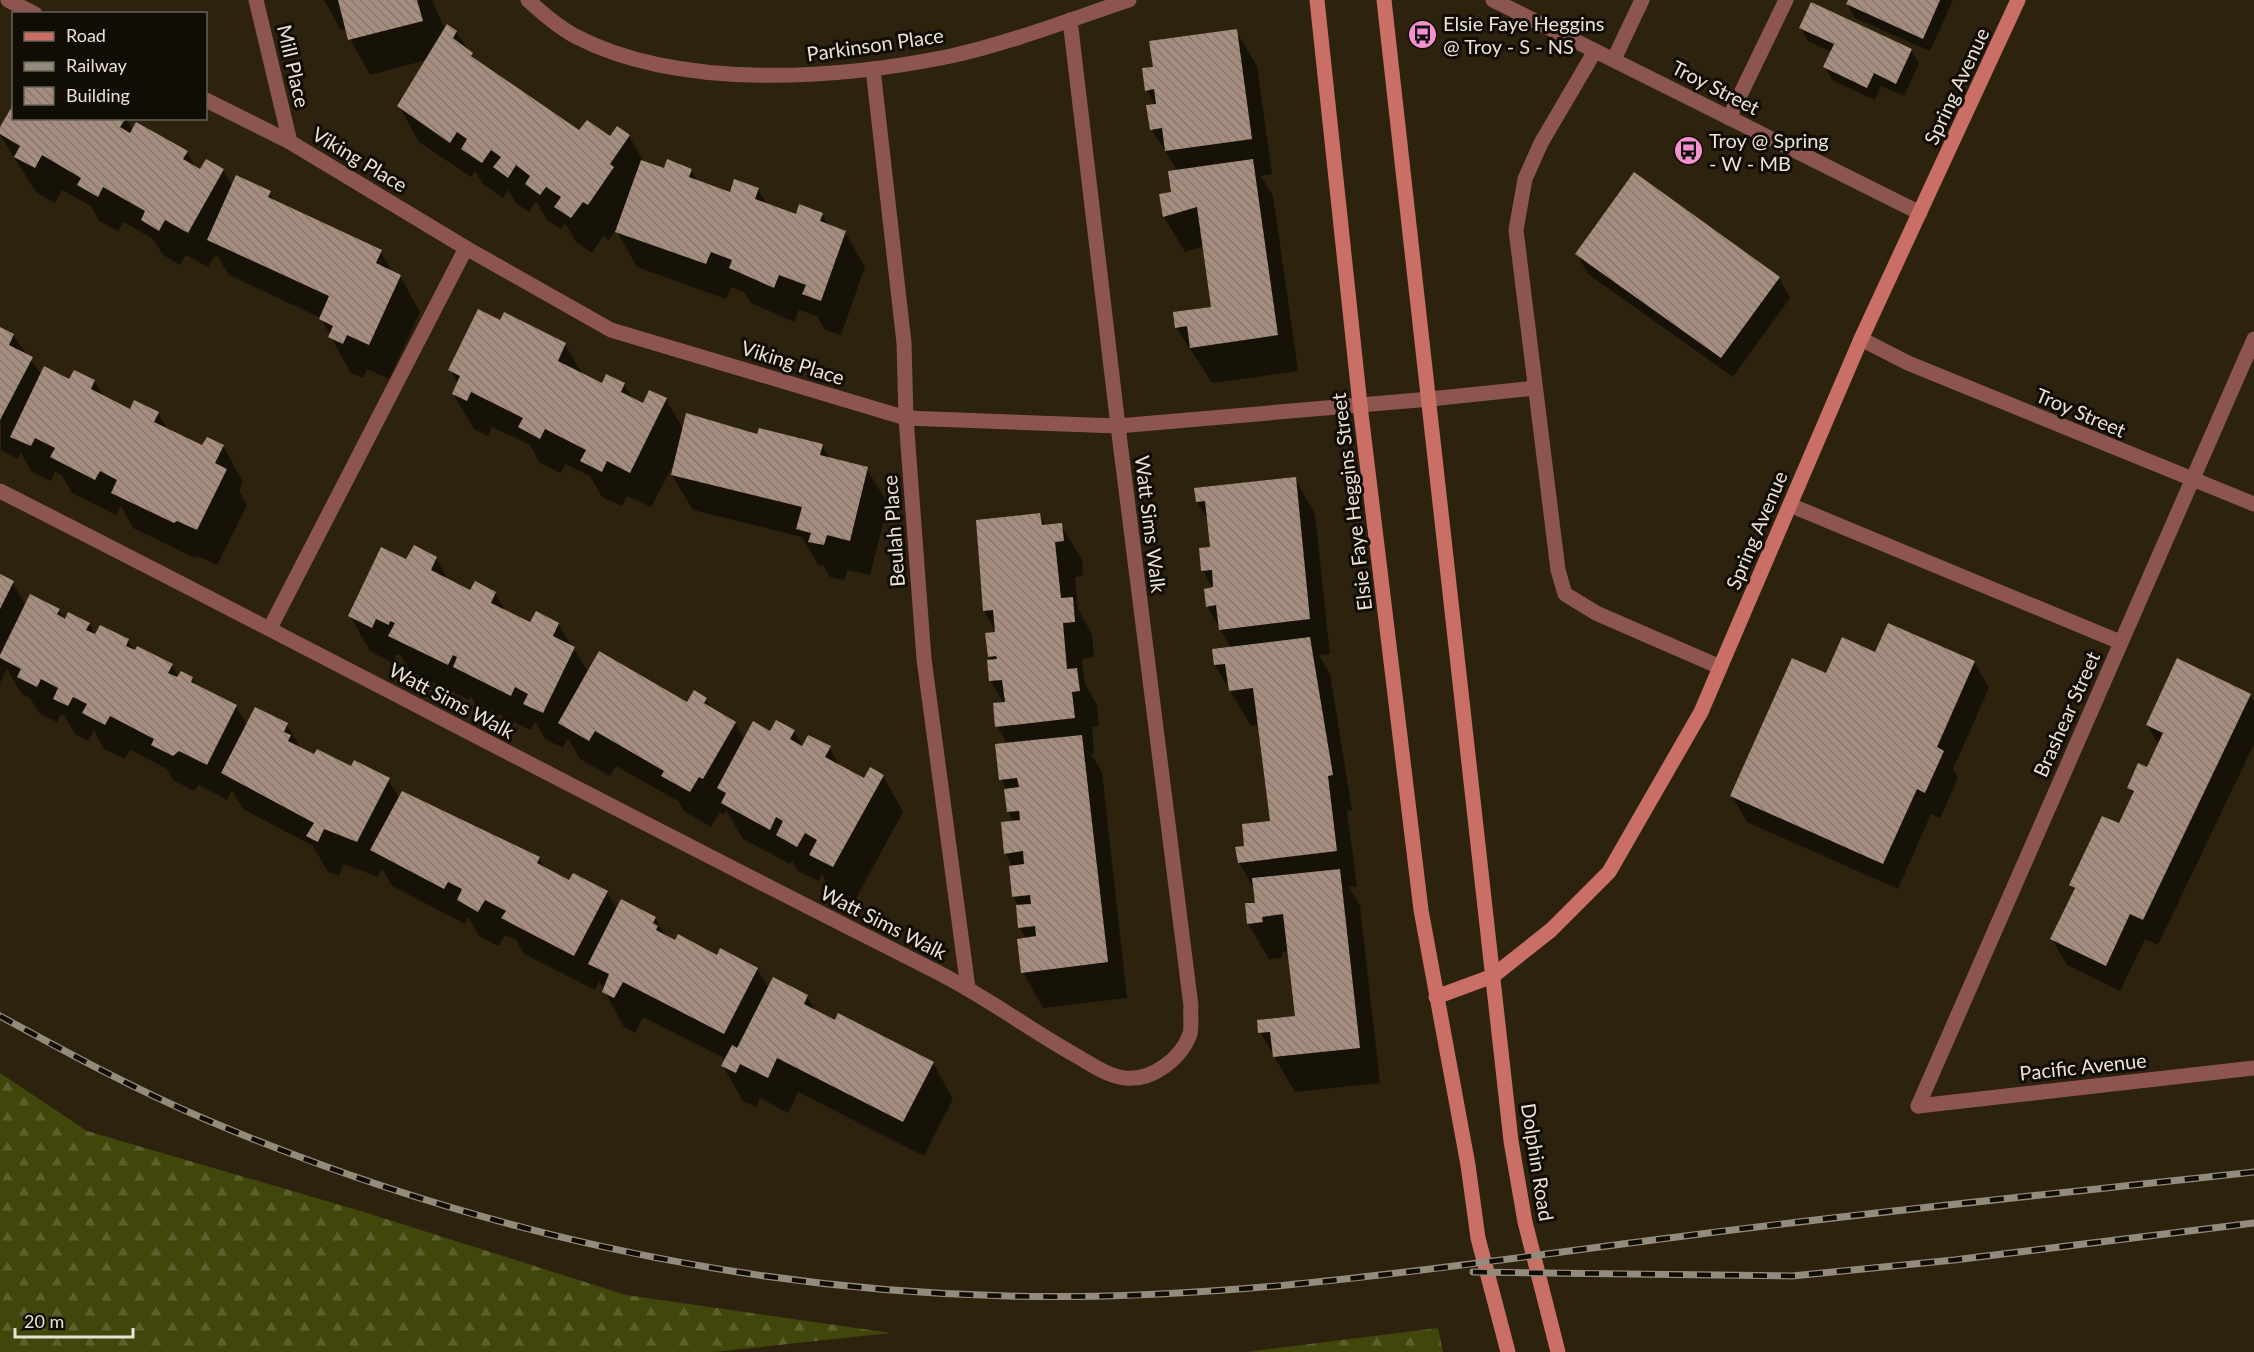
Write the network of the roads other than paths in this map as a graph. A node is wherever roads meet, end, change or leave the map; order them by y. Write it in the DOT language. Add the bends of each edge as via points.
graph roads {
  1 [pos="8,0"];
  2 [pos="256,0"];
  3 [pos="528,0"];
  4 [pos="1129,0"];
  5 [pos="1317,0"];
  6 [pos="1384,0"];
  7 [pos="1493,0"];
  8 [pos="1642,0"];
  9 [pos="1786,0"];
  10 [pos="2018,0"];
  11 [pos="31,12"];
  12 [pos="1070,20"];
  13 [pos="1595,51"];
  14 [pos="1614,60"];
  15 [pos="873,69"];
  16 [pos="207,100"];
  17 [pos="1729,118"];
  18 [pos="290,142"];
  19 [pos="1920,213"];
  20 [pos="466,248"];
  21 [pos="1861,339"];
  22 [pos="2254,339"];
  23 [pos="1535,388"];
  24 [pos="1430,399"];
  25 [pos="1360,405"];
  26 [pos="906,418"];
  27 [pos="1118,426"];
  28 [pos="2193,481"];
  29 [pos="0,491"];
  30 [pos="2254,504"];
  31 [pos="1790,505"];
  32 [pos="270,628"];
  33 [pos="2120,642"];
  34 [pos="1720,667"];
  35 [pos="1493,976"];
  36 [pos="968,988"];
  37 [pos="1436,997"];
  38 [pos="2254,1068"];
  39 [pos="1918,1106"];
  40 [pos="1508,1352"];
  41 [pos="1558,1352"];
  1 -- 11 [label="street"];
  2 -- 18 [label="street, Mill Place"];
  3 -- 15 [label="street, Parkinson Place" via="575,36 622,54 671,66 736,74 819,75"];
  4 -- 12 [label="street, Parkinson Place"];
  5 -- 25 [label="main road, Elsie Faye Heggins Street"];
  6 -- 24 [label="main road"];
  7 -- 13 [label="street, Troy Street"];
  8 -- 14 [label="street"];
  9 -- 17 [label="street"];
  10 -- 19 [label="main road, Spring Avenue"];
  12 -- 15 [label="street, Parkinson Place" via="953,55"];
  12 -- 27 [label="street, Watt Sims Walk"];
  13 -- 14 [label="street, Troy Street"];
  13 -- 23 [label="street" via="1541,143 1525,179 1516,230"];
  14 -- 17 [label="street, Troy Street"];
  15 -- 26 [label="street, Beulah Place" via="894,234"];
  16 -- 18 [label="street, Viking Place"];
  17 -- 19 [label="street, Troy Street"];
  18 -- 20 [label="street, Viking Place"];
  19 -- 21 [label="main road, Spring Avenue"];
  20 -- 26 [label="street, Viking Place" via="612,330"];
  20 -- 32 [label="street"];
  21 -- 28 [label="street, Troy Street" via="1908,363"];
  21 -- 31 [label="main road, Spring Avenue"];
  22 -- 28 [label="street, Brashear Street"];
  23 -- 24 [label="street, Viking Place"];
  23 -- 34 [label="street" via="1558,570 1565,594 1596,613"];
  24 -- 25 [label="street, Viking Place"];
  24 -- 35 [label="main road"];
  25 -- 27 [label="street, Viking Place"];
  25 -- 37 [label="main road, Elsie Faye Heggins Street" via="1421,910"];
  26 -- 27 [label="street, Viking Place"];
  26 -- 36 [label="street, Beulah Place" via="924,659"];
  27 -- 36 [label="street, Watt Sims Walk" via="1191,1006 1190,1033 1179,1053 1164,1067 1145,1077 1127,1079 1109,1074 1065,1049"];
  28 -- 30 [label="street, Troy Street"];
  28 -- 33 [label="street, Brashear Street"];
  29 -- 32 [label="street, Watt Sims Walk"];
  31 -- 33 [label="street"];
  31 -- 34 [label="main road, Spring Avenue"];
  32 -- 36 [label="street, Watt Sims Walk" via="645,826"];
  33 -- 39 [label="street, Brashear Street"];
  34 -- 35 [label="main road, Spring Avenue" via="1701,712 1609,872 1551,930"];
  35 -- 37 [label="main road, Spring Avenue"];
  35 -- 41 [label="main road, Dolphin Road" via="1525,1222"];
  37 -- 40 [label="main road" via="1478,1238"];
  38 -- 39 [label="street, Pacific Avenue"];
}
